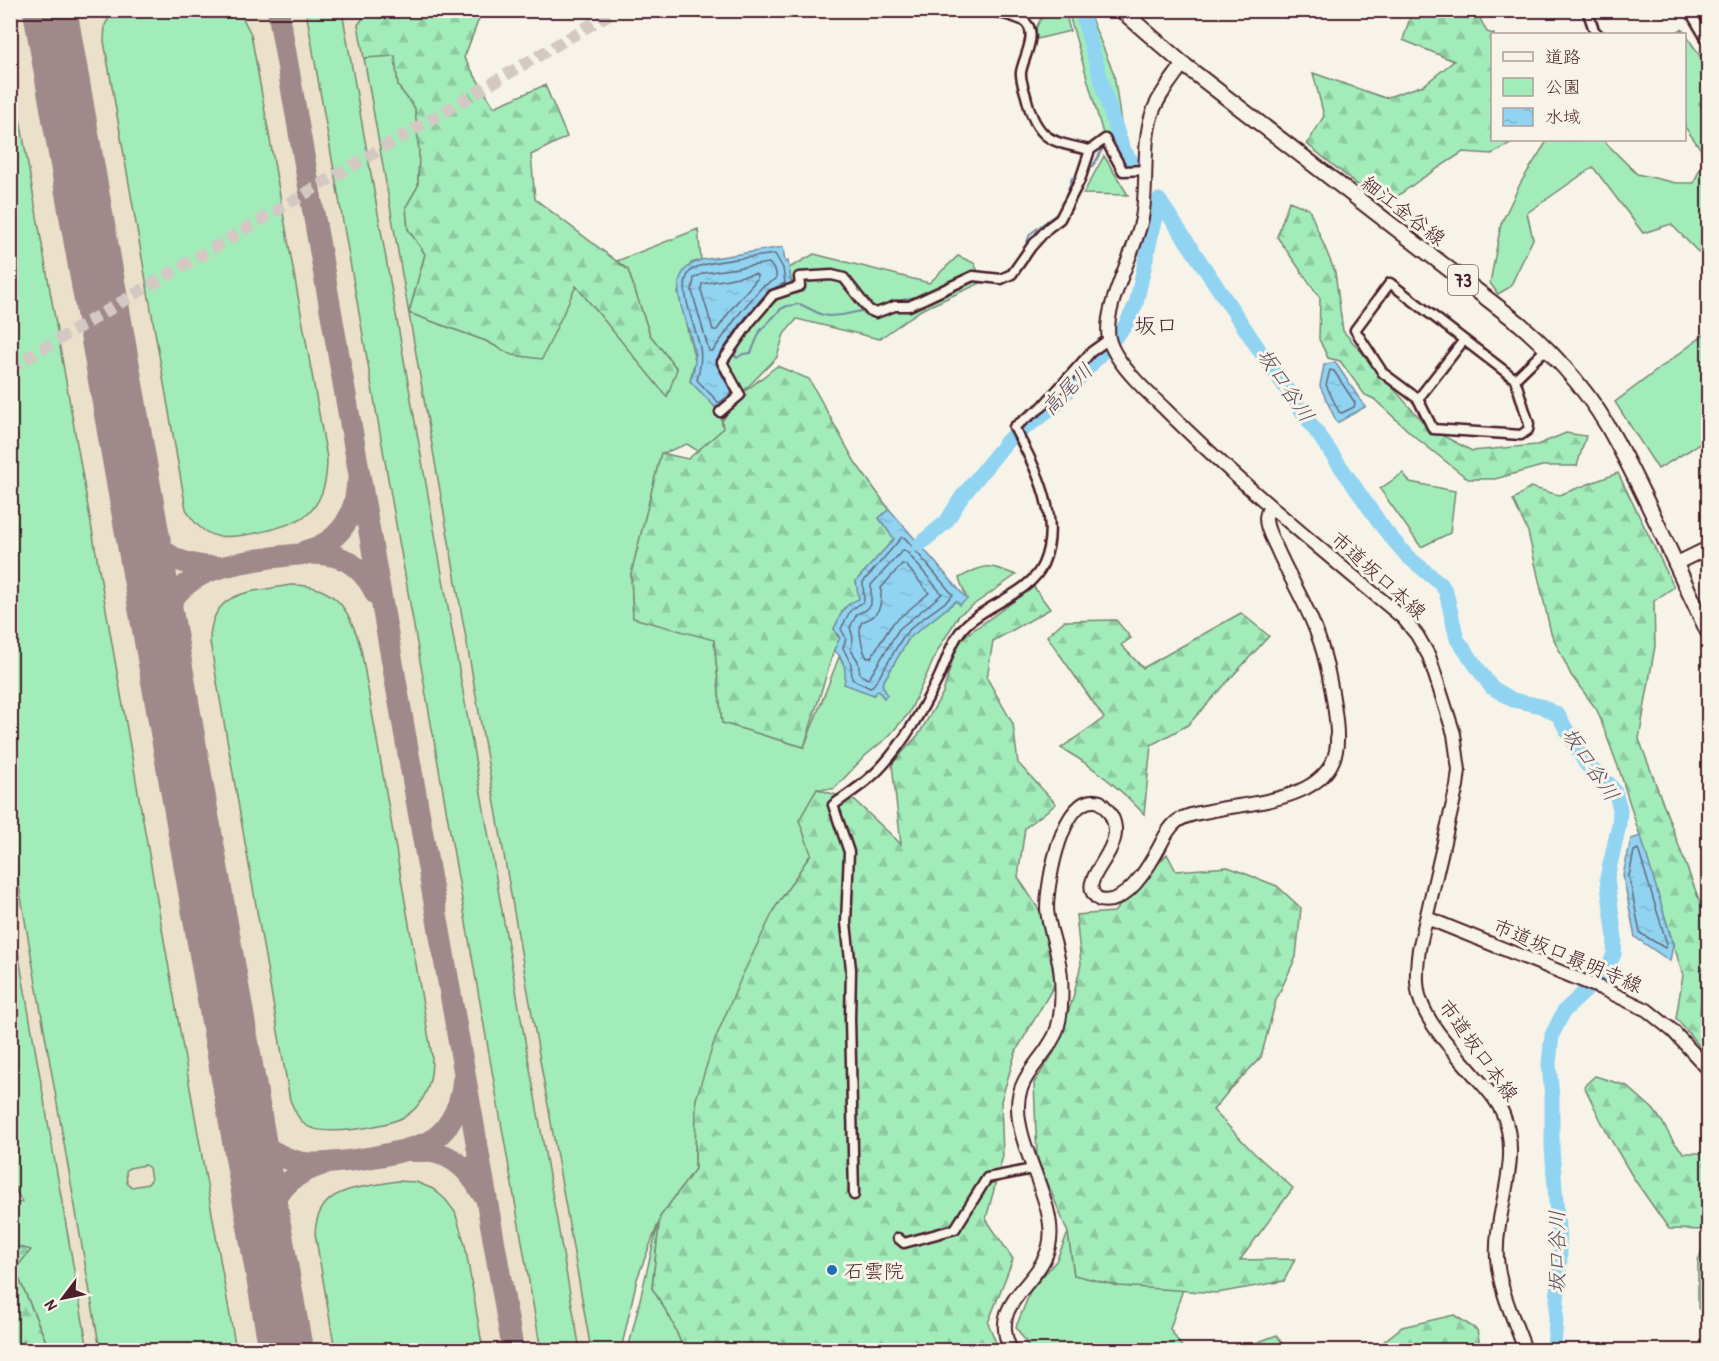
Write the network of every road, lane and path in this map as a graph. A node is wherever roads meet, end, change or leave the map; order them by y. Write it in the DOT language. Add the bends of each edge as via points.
graph roads {
  1 [pos="991,10"];
  2 [pos="1121,10"];
  3 [pos="1587,10"];
  4 [pos="1689,10"];
  5 [pos="1597,33"];
  6 [pos="1708,42"];
  7 [pos="1183,64"];
  8 [pos="1090,150"];
  9 [pos="1146,170"];
  10 [pos="1109,339"];
  11 [pos="1464,340"];
  12 [pos="1547,348"];
  13 [pos="1515,379"];
  14 [pos="1418,399"];
  15 [pos="720,412"];
  16 [pos="1270,506"];
  17 [pos="1708,548"];
  18 [pos="1675,564"];
  19 [pos="1708,632"];
  20 [pos="1427,918"];
  21 [pos="1708,1069"];
  22 [pos="1033,1170"];
  23 [pos="854,1195"];
  24 [pos="898,1239"];
  25 [pos="1011,1350"];
  26 [pos="1525,1350"];
  1 -- 8 [label="street" via="1026,22 1030,29 1021,74 1035,125 1053,141"];
  2 -- 7 [label="main road, 細江金谷線 / 73"];
  3 -- 5 [label="street"];
  4 -- 6 [label="street"];
  7 -- 9 [label="street, 市道坂口本線" via="1152,114"];
  7 -- 12 [label="main road, 細江金谷線 / 73"];
  8 -- 9 [label="street" via="1105,139 1124,171"];
  8 -- 15 [label="street" via="1060,219 1031,247 1012,274 1001,279 973,276 909,306 876,313 869,310 844,278 832,275 799,278 800,286 773,295 722,362 740,395"];
  9 -- 10 [label="street, 市道坂口本線" via="1142,217 1136,244 1110,310"];
  10 -- 16 [label="street, 市道坂口本線" via="1140,385"];
  10 -- 23 [label="street" via="1091,352 1042,407 1014,427 1042,484 1049,510 1043,565 1034,579 967,624 953,642 921,712 883,765 833,805 849,852 846,923 851,969"];
  11 -- 13 [label="street"];
  11 -- 14 [label="street"];
  11 -- 14 [label="street" via="1390,283 1354,330 1383,373"];
  12 -- 13 [label="street"];
  12 -- 18 [label="main road, 細江金谷線 / 73" via="1616,440"];
  13 -- 14 [label="street" via="1529,424 1521,435 1433,429"];
  16 -- 20 [label="street, 市道坂口本線" via="1403,618 1429,656 1454,734 1459,770"];
  16 -- 22 [label="street" via="1265,518 1268,529 1322,648 1337,727 1334,759 1325,775 1303,791 1177,821 1146,869 1112,901 1100,900 1090,887 1113,847 1114,824 1105,807 1094,800 1073,811 1061,836 1048,898 1049,923 1061,972 1059,1023 1051,1043 1026,1077 1018,1103"];
  17 -- 18 [label="street"];
  18 -- 19 [label="main road, 細江金谷線 / 73"];
  20 -- 21 [label="street, 市道坂口最明寺線" via="1647,1010"];
  20 -- 26 [label="street, 市道坂口本線" via="1416,974 1420,998 1434,1026 1489,1093 1510,1136 1497,1260 1503,1290"];
  22 -- 24 [label="street" via="987,1178 955,1229 904,1243"];
  22 -- 25 [label="street" via="1051,1234 1045,1258 1008,1309 1005,1332"];
}
